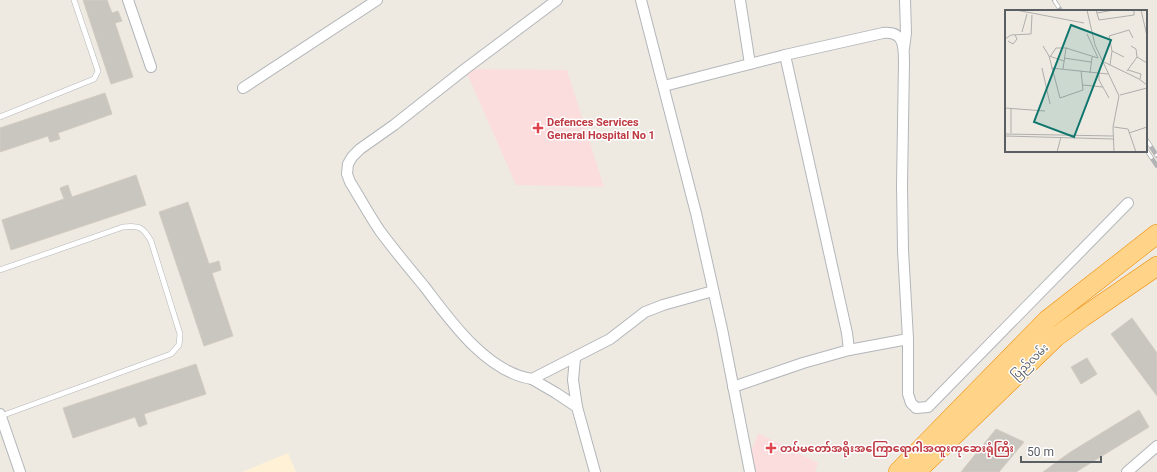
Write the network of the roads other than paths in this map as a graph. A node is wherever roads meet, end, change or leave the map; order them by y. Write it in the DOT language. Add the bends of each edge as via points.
graph roads {
  1 [pos="74,0"];
  2 [pos="128,0"];
  3 [pos="376,0"];
  4 [pos="557,0"];
  5 [pos="641,0"];
  6 [pos="740,0"];
  7 [pos="905,0"];
  8 [pos="546,4"];
  9 [pos="904,50"];
  10 [pos="785,55"];
  11 [pos="750,64"];
  12 [pos="151,67"];
  13 [pos="664,86"];
  14 [pos="243,88"];
  15 [pos="0,117"];
  16 [pos="1128,203"];
  17 [pos="1156,235"];
  18 [pos="1157,266"];
  19 [pos="0,270"];
  20 [pos="713,291"];
  21 [pos="908,339"];
  22 [pos="848,350"];
  23 [pos="575,358"];
  24 [pos="532,379"];
  25 [pos="733,387"];
  26 [pos="577,407"];
  27 [pos="0,415"];
  28 [pos="1157,446"];
  29 [pos="20,472"];
  30 [pos="595,472"];
  31 [pos="750,472"];
  32 [pos="898,472"];
  33 [pos="916,472"];
  34 [pos="1127,472"];
  1 -- 15 [label="lane" via="98,71 94,79"];
  2 -- 12 [label="street"];
  3 -- 14 [label="street"];
  4 -- 8 [label="street"];
  5 -- 13 [label="street"];
  6 -- 11 [label="street"];
  7 -- 9 [label="street"];
  8 -- 24 [label="street" via="360,149 348,164 347,174 380,230 449,318 483,354 502,368 522,378"];
  9 -- 10 [label="street" via="898,35 884,32"];
  9 -- 21 [label="street" via="902,185"];
  10 -- 11 [label="street"];
  10 -- 22 [label="street" via="847,333"];
  11 -- 13 [label="street"];
  13 -- 20 [label="street"];
  16 -- 21 [label="street" via="928,407 916,408 908,394"];
  17 -- 32 [label="highway" via="1047,320"];
  18 -- 33 [label="highway, ပြည်လမ်း" via="1056,337"];
  19 -- 27 [label="lane" via="123,227 141,228 151,241 180,334 179,345 171,354"];
  20 -- 23 [label="street" via="645,312 610,339"];
  20 -- 25 [label="street"];
  21 -- 22 [label="street"];
  22 -- 25 [label="street"];
  23 -- 24 [label="street"];
  23 -- 26 [label="street" via="573,380"];
  24 -- 26 [label="street"];
  25 -- 31 [label="street"];
  26 -- 30 [label="street"];
  27 -- 29 [label="street"];
  28 -- 34 [label="street"];
}
